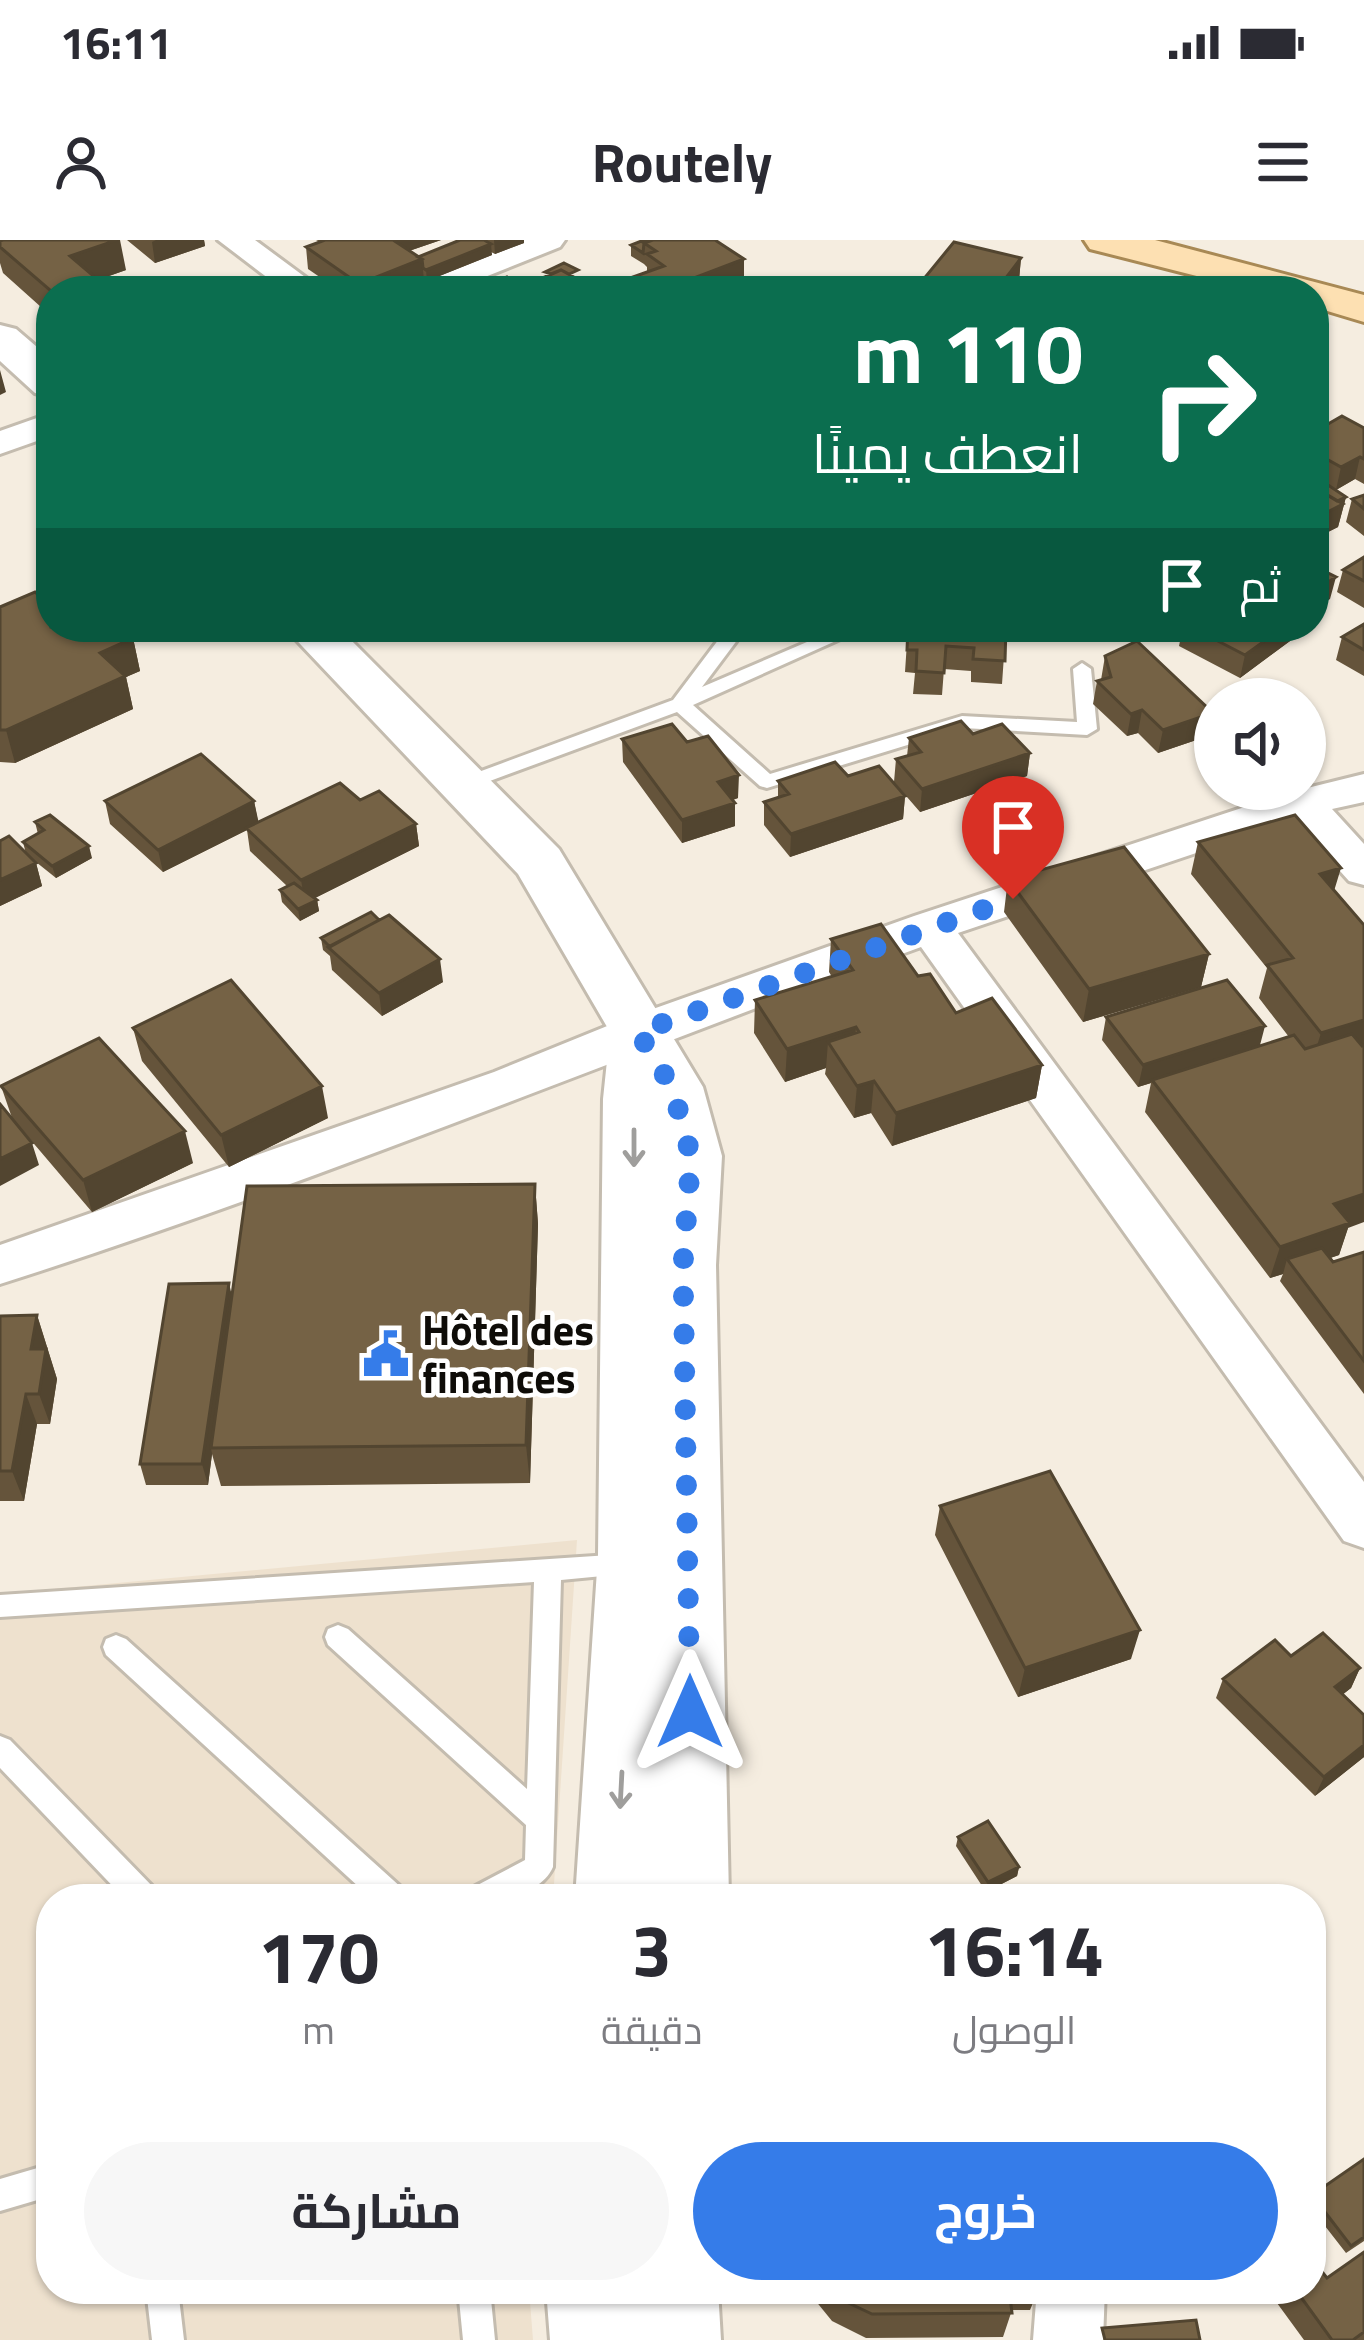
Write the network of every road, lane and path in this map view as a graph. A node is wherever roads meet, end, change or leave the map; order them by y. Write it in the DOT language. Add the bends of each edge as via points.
graph roads {
  1 [pos="234,240"];
  2 [pos="549,240"];
  3 [pos="1105,240"];
  4 [pos="286,276"];
  5 [pos="459,276"];
  6 [pos="1248,276"];
  7 [pos="1329,298"];
  8 [pos="1364,309"];
  9 [pos="0,338"];
  10 [pos="36,370"];
  11 [pos="36,430"];
  12 [pos="0,443"];
  13 [pos="324,642"];
  14 [pos="728,642"];
  15 [pos="823,642"];
  16 [pos="1082,670"];
  17 [pos="680,704"];
  18 [pos="464,784"];
  19 [pos="1364,788"];
  20 [pos="1326,797"];
  21 [pos="1281,810"];
  22 [pos="1308,810"];
  23 [pos="1364,871"];
  24 [pos="930,927"];
  25 [pos="638,1032"];
  26 [pos="0,1265"];
  27 [pos="1364,1526"];
  28 [pos="634,1565"];
  29 [pos="548,1570"];
  30 [pos="0,1606"];
  31 [pos="338,1637"];
  32 [pos="116,1647"];
  33 [pos="0,1749"];
  34 [pos="541,1820"];
  35 [pos="130,1884"];
  36 [pos="377,1884"];
  37 [pos="508,1884"];
  38 [pos="616,1884"];
  39 [pos="689,1884"];
  40 [pos="36,2184"];
  41 [pos="0,2194"];
  42 [pos="164,2304"];
  43 [pos="475,2304"];
  44 [pos="591,2304"];
  45 [pos="675,2304"];
  46 [pos="1070,2304"];
  47 [pos="168,2340"];
  48 [pos="478,2340"];
  49 [pos="595,2340"];
  50 [pos="676,2340"];
  51 [pos="1068,2340"];
  1 -- 4 [label="street"];
  2 -- 5 [label="street"];
  3 -- 6 [label="main road"];
  7 -- 8 [label="main road"];
  9 -- 10 [label="main road"];
  11 -- 12 [label="street"];
  13 -- 18 [label="main road"];
  14 -- 17 [label="lane"];
  15 -- 17 [label="lane"];
  16 -- 17 [label="lane" via="1087,729 962,722 767,782"];
  17 -- 18 [label="lane"];
  18 -- 25 [label="main road" via="539,862"];
  19 -- 20 [label="street"];
  21 -- 24 [label="street"];
  22 -- 23 [label="street"];
  24 -- 25 [label="street"];
  24 -- 27 [label="street"];
  25 -- 26 [label="street"];
  25 -- 28 [label="main road, one-way"];
  25 -- 39 [label="main road" via="672,1087 691,1156 683,1265"];
  28 -- 29 [label="lane"];
  28 -- 38 [label="main road, one-way"];
  29 -- 30 [label="lane"];
  29 -- 34 [label="lane"];
  31 -- 34 [label="lane"];
  32 -- 36 [label="lane"];
  33 -- 35 [label="lane"];
  34 -- 37 [label="lane" via="539,1867"];
  40 -- 41 [label="lane"];
  42 -- 47 [label="lane"];
  43 -- 48 [label="lane"];
  44 -- 49 [label="main road"];
  45 -- 50 [label="main road"];
  46 -- 51 [label="street"];
}
